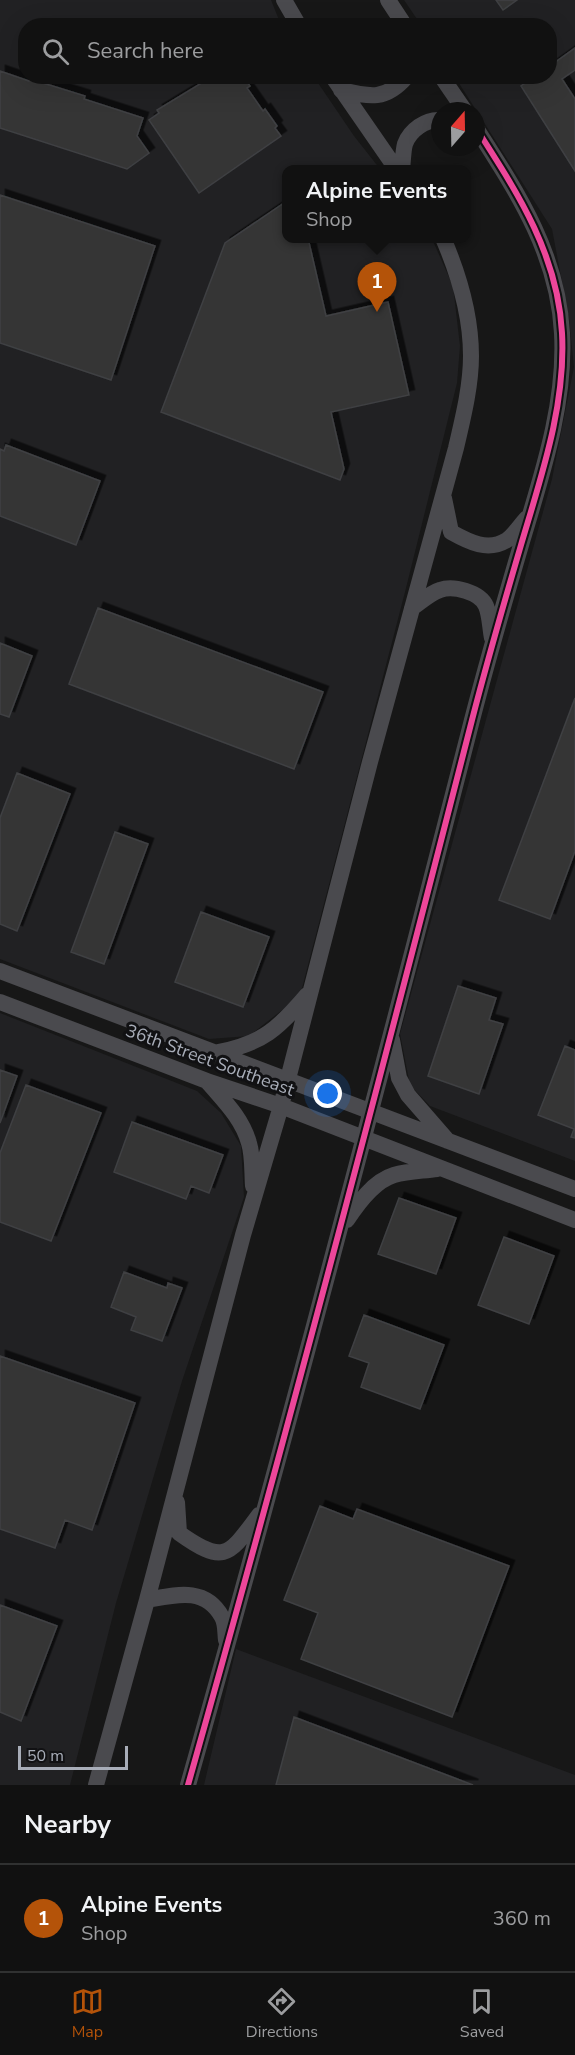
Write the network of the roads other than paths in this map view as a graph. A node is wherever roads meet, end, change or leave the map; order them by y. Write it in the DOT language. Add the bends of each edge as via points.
graph roads {
  1 [pos="284,0"];
  2 [pos="388,0"];
  3 [pos="294,18"];
  4 [pos="400,18"];
  5 [pos="338,84"];
  6 [pos="339,84"];
  7 [pos="400,84"];
  8 [pos="446,84"];
  9 [pos="459,102"];
  10 [pos="431,120"];
  11 [pos="485,142"];
  12 [pos="394,165"];
  13 [pos="403,165"];
  14 [pos="445,243"];
  15 [pos="443,495"];
  16 [pos="530,515"];
  17 [pos="412,608"];
  18 [pos="492,642"];
  19 [pos="0,971"];
  20 [pos="310,992"];
  21 [pos="0,1002"];
  22 [pos="391,1036"];
  23 [pos="216,1053"];
  24 [pos="287,1079"];
  25 [pos="207,1081"];
  26 [pos="281,1106"];
  27 [pos="370,1113"];
  28 [pos="362,1138"];
  29 [pos="448,1142"];
  30 [pos="439,1168"];
  31 [pos="575,1188"];
  32 [pos="254,1198"];
  33 [pos="575,1220"];
  34 [pos="340,1230"];
  35 [pos="176,1490"];
  36 [pos="265,1507"];
  37 [pos="147,1600"];
  38 [pos="227,1647"];
  39 [pos="96,1785"];
  40 [pos="188,1785"];
  1 -- 3 [label="street"];
  2 -- 4 [label="street"];
  5 -- 12 [label="street"];
  6 -- 7 [label="street" via="369,97 388,93"];
  8 -- 9 [label="street"];
  10 -- 13 [label="street" via="419,125 405,144"];
  11 -- 16 [label="street" via="518,194 548,259 562,333 559,400"];
  14 -- 15 [label="street" via="467,311 471,356 466,402"];
  15 -- 16 [label="street" via="451,532 471,543 488,546 507,540"];
  15 -- 17 [label="street"];
  16 -- 18 [label="street"];
  17 -- 18 [label="street" via="439,590 467,591 486,605"];
  17 -- 20 [label="street"];
  18 -- 22 [label="street"];
  19 -- 23 [label="street, 36th Street Southeast"];
  20 -- 23 [label="street" via="288,1018 264,1037 241,1048"];
  20 -- 24 [label="street"];
  21 -- 25 [label="street, 36th Street Southeast"];
  22 -- 27 [label="street"];
  22 -- 29 [label="street" via="399,1078 408,1095"];
  23 -- 24 [label="street, 36th Street Southeast"];
  24 -- 26 [label="street"];
  24 -- 27 [label="street, 36th Street Southeast"];
  25 -- 26 [label="street, 36th Street Southeast"];
  25 -- 32 [label="street" via="236,1114 244,1130 250,1145"];
  26 -- 28 [label="street, 36th Street Southeast"];
  26 -- 32 [label="street"];
  27 -- 28 [label="street"];
  27 -- 29 [label="street, 36th Street Southeast"];
  28 -- 30 [label="street, 36th Street Southeast"];
  28 -- 34 [label="street"];
  29 -- 31 [label="street, 36th Street Southeast"];
  30 -- 33 [label="street, 36th Street Southeast"];
  30 -- 34 [label="street" via="392,1175 359,1202"];
  32 -- 35 [label="street"];
  34 -- 36 [label="street"];
  35 -- 36 [label="street" via="179,1533 199,1548 218,1553 233,1549"];
  35 -- 37 [label="street"];
  36 -- 38 [label="street"];
  37 -- 38 [label="street" via="194,1594 212,1605 223,1619"];
  37 -- 39 [label="street"];
  38 -- 40 [label="street"];
}
